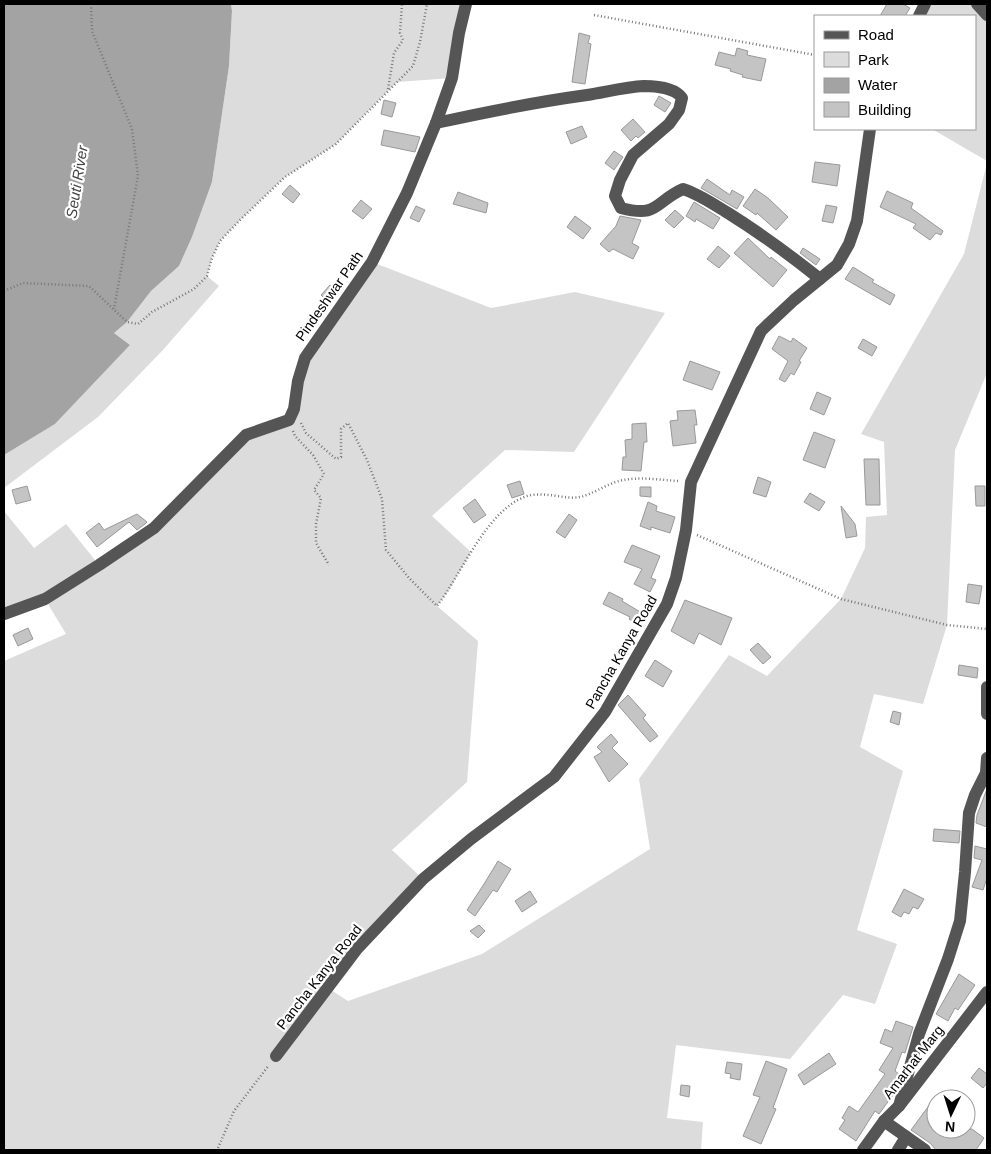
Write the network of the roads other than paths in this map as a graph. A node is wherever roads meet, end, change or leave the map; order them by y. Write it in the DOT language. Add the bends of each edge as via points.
graph roads {
  1 [pos="466,4"];
  2 [pos="978,4"];
  3 [pos="987,15"];
  4 [pos="436,124"];
  5 [pos="870,130"];
  6 [pos="820,279"];
  7 [pos="4,614"];
  8 [pos="987,687"];
  9 [pos="987,714"];
  10 [pos="987,758"];
  11 [pos="987,992"];
  12 [pos="276,1056"];
  13 [pos="899,1106"];
  14 [pos="884,1121"];
  15 [pos="906,1137"];
  16 [pos="863,1150"];
  17 [pos="898,1150"];
  18 [pos="926,1150"];
  1 -- 4 [label="street, Pindeshwar Path" via="452,78"];
  2 -- 3 [label="street"];
  4 -- 6 [label="street" via="558,98 620,89 645,86 678,93 682,98 679,110 669,124 633,155 620,180 615,196 621,208 639,212 655,209 683,188 746,224"];
  4 -- 7 [label="street, Pindeshwar Path" via="408,193 372,262 305,358 292,414 246,435 154,528 46,599"];
  5 -- 6 [label="street, Pancha Kanya Road" via="852,236 837,264"];
  6 -- 12 [label="street, Pancha Kanya Road" via="762,331 691,482 686,530 668,604 605,712 554,777 423,879 357,949"];
  8 -- 9 [label="street"];
  10 -- 13 [label="street" via="986,773 969,813 960,921 919,1034"];
  11 -- 13 [label="street, Amarhat Marg"];
  13 -- 14 [label="street, Amarhat Marg"];
  14 -- 15 [label="street"];
  14 -- 16 [label="street, Amarhat Marg"];
  15 -- 17 [label="street"];
  15 -- 18 [label="street"];
}
